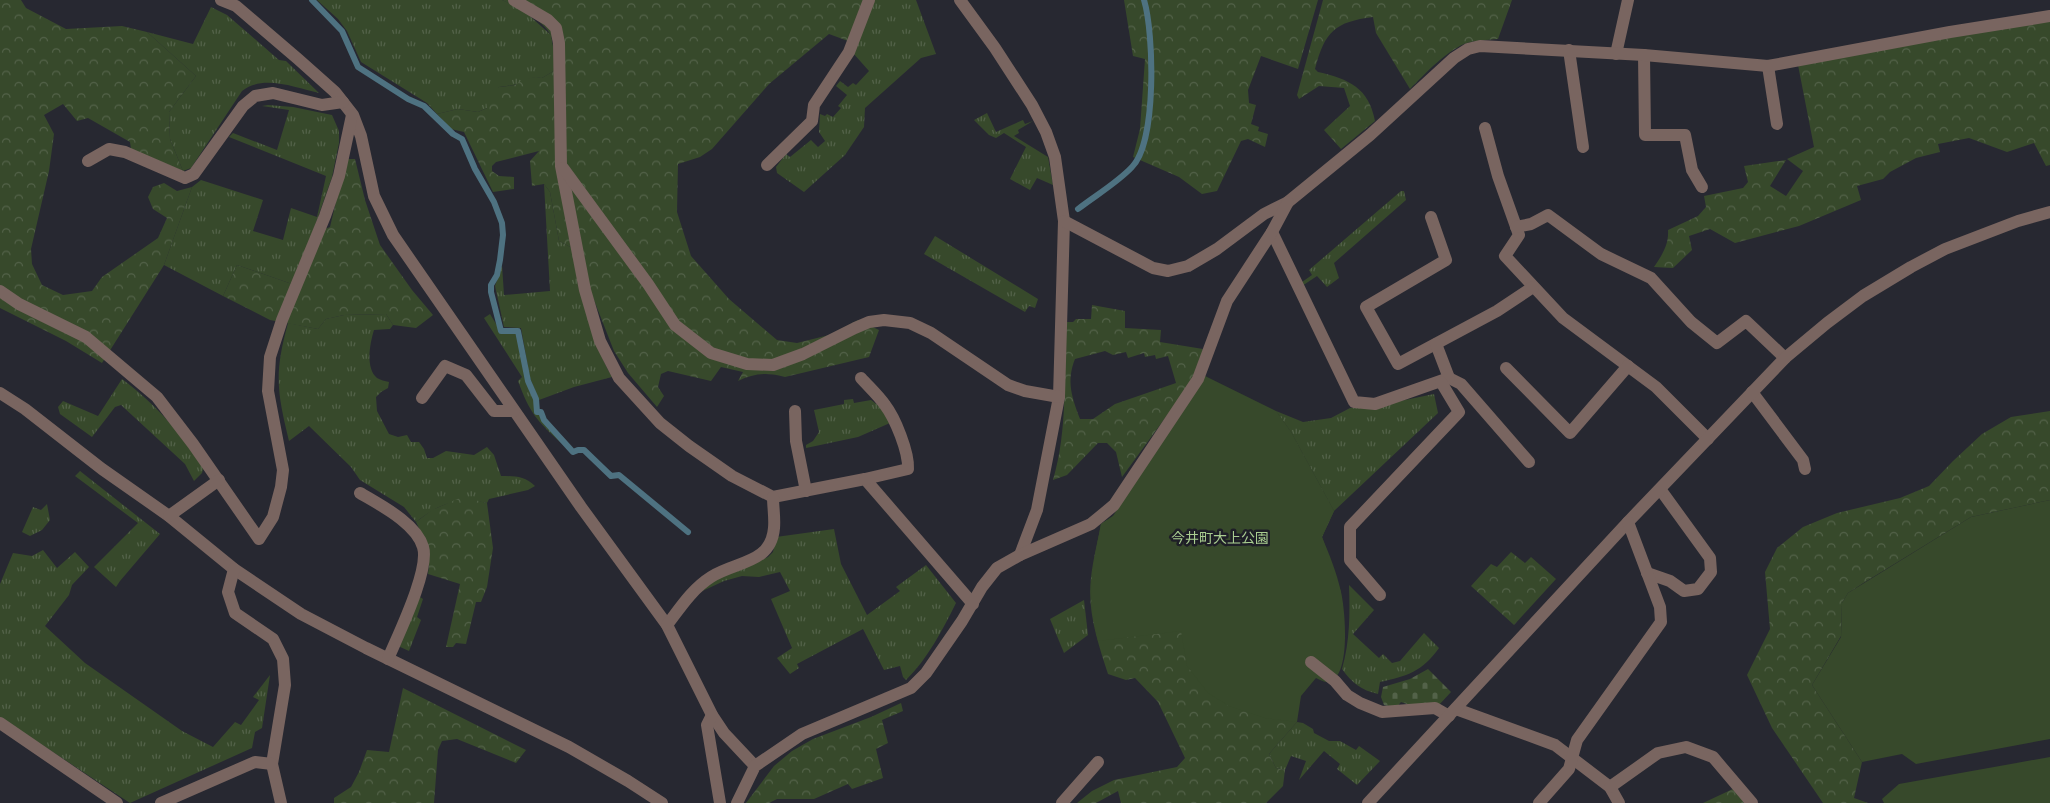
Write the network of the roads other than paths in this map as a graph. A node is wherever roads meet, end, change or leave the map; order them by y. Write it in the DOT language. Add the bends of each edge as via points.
graph roads {
  1 [pos="221,0"];
  2 [pos="514,0"];
  3 [pos="869,0"];
  4 [pos="960,0"];
  5 [pos="1628,0"];
  6 [pos="240,3"];
  7 [pos="2050,16"];
  8 [pos="1569,50"];
  9 [pos="1616,54"];
  10 [pos="1644,55"];
  11 [pos="1768,66"];
  12 [pos="343,102"];
  13 [pos="352,115"];
  14 [pos="1777,124"];
  15 [pos="1485,128"];
  16 [pos="1583,147"];
  17 [pos="88,160"];
  18 [pos="767,165"];
  19 [pos="561,166"];
  20 [pos="1702,187"];
  21 [pos="1288,202"];
  22 [pos="2050,212"];
  23 [pos="1431,217"];
  24 [pos="1064,222"];
  25 [pos="1516,227"];
  26 [pos="1272,232"];
  27 [pos="1533,287"];
  28 [pos="0,291"];
  29 [pos="1436,344"];
  30 [pos="1785,358"];
  31 [pos="1628,366"];
  32 [pos="1506,368"];
  33 [pos="861,378"];
  34 [pos="1445,380"];
  35 [pos="1752,392"];
  36 [pos="0,393"];
  37 [pos="1059,397"];
  38 [pos="422,398"];
  39 [pos="514,411"];
  40 [pos="795,411"];
  41 [pos="1708,439"];
  42 [pos="1529,462"];
  43 [pos="1805,470"];
  44 [pos="865,479"];
  45 [pos="219,480"];
  46 [pos="1660,489"];
  47 [pos="806,491"];
  48 [pos="360,493"];
  49 [pos="773,497"];
  50 [pos="169,516"];
  51 [pos="1628,522"];
  52 [pos="1020,555"];
  53 [pos="234,569"];
  54 [pos="1647,573"];
  55 [pos="1380,596"];
  56 [pos="974,604"];
  57 [pos="667,625"];
  58 [pos="388,659"];
  59 [pos="1311,662"];
  60 [pos="1453,712"];
  61 [pos="712,715"];
  62 [pos="0,723"];
  63 [pos="1574,758"];
  64 [pos="1098,762"];
  65 [pos="272,764"];
  66 [pos="755,766"];
  67 [pos="1615,798"];
  68 [pos="117,803"];
  69 [pos="161,803"];
  70 [pos="281,803"];
  71 [pos="662,803"];
  72 [pos="720,803"];
  73 [pos="737,803"];
  74 [pos="1062,803"];
  75 [pos="1368,803"];
  76 [pos="1539,803"];
  77 [pos="1752,803"];
  1 -- 6 [label="street"];
  2 -- 19 [label="street" via="556,28"];
  3 -- 18 [label="street" via="849,52 814,105 812,121"];
  4 -- 24 [label="street" via="1032,105 1046,132 1055,157"];
  5 -- 9 [label="street"];
  6 -- 12 [label="street"];
  7 -- 11 [label="street"];
  8 -- 9 [label="street"];
  8 -- 16 [label="street"];
  8 -- 21 [label="street" via="1480,46 1459,53 1370,135"];
  9 -- 10 [label="street"];
  10 -- 11 [label="street"];
  10 -- 20 [label="street" via="1645,135 1685,135 1692,170"];
  11 -- 14 [label="street"];
  12 -- 13 [label="street"];
  12 -- 17 [label="street" via="322,105 273,93 255,96 243,106 194,174 185,178 125,152 109,149"];
  13 -- 39 [label="street" via="361,136 374,196 393,235"];
  13 -- 45 [label="street" via="339,176 270,357 268,391 283,470 273,517 259,539"];
  15 -- 25 [label="street"];
  19 -- 37 [label="street" via="675,325 710,353 746,364 773,365 869,322 910,323 931,333 1008,385"];
  19 -- 49 [label="street" via="585,290 600,341 619,378 660,423 689,446 732,476"];
  21 -- 24 [label="street" via="1264,214 1188,266 1168,271 1153,268"];
  21 -- 26 [label="street"];
  22 -- 30 [label="street" via="1945,249 1864,296"];
  23 -- 29 [label="street" via="1446,260 1366,306 1398,364"];
  24 -- 37 [label="street"];
  25 -- 27 [label="street" via="1519,235 1505,256"];
  25 -- 30 [label="street" via="1548,215 1601,254 1651,278 1717,344 1746,321"];
  26 -- 34 [label="street" via="1354,402 1375,404"];
  26 -- 52 [label="street" via="1228,301 1198,379 1114,505 1091,524"];
  27 -- 29 [label="street"];
  27 -- 31 [label="street" via="1562,318"];
  28 -- 45 [label="street" via="19,304 86,337 157,397"];
  29 -- 34 [label="street"];
  30 -- 35 [label="street"];
  31 -- 32 [label="street" via="1570,434"];
  31 -- 41 [label="street" via="1656,387"];
  33 -- 44 [label="street" via="886,405 908,461 908,468"];
  34 -- 42 [label="street" via="1461,384"];
  34 -- 55 [label="street" via="1458,412 1350,527 1350,560"];
  35 -- 41 [label="street"];
  35 -- 43 [label="street" via="1803,460"];
  36 -- 50 [label="street"];
  37 -- 52 [label="street" via="1037,510"];
  38 -- 39 [label="street" via="446,366 466,375 494,411"];
  39 -- 57 [label="street"];
  40 -- 47 [label="street" via="796,441"];
  41 -- 46 [label="street"];
  44 -- 47 [label="street"];
  44 -- 56 [label="street"];
  45 -- 50 [label="street"];
  46 -- 51 [label="street"];
  46 -- 54 [label="street" via="1710,558 1711,572 1698,589 1684,591"];
  47 -- 49 [label="street"];
  48 -- 58 [label="street" via="391,511 423,546 422,574"];
  49 -- 57 [label="street" via="774,528 766,551 712,577 693,591"];
  50 -- 53 [label="street"];
  51 -- 54 [label="street"];
  51 -- 60 [label="street"];
  52 -- 56 [label="street" via="997,568"];
  53 -- 58 [label="street" via="301,614"];
  53 -- 65 [label="street" via="228,592 235,613 273,639 284,659 285,685"];
  54 -- 63 [label="street" via="1660,607 1660,622 1577,740"];
  56 -- 66 [label="street" via="911,688 802,734"];
  57 -- 61 [label="street"];
  58 -- 71 [label="street" via="569,747"];
  59 -- 60 [label="street" via="1335,681 1347,696 1382,712 1435,708"];
  60 -- 63 [label="street" via="1555,745"];
  60 -- 75 [label="street"];
  61 -- 66 [label="street"];
  61 -- 72 [label="street" via="707,725"];
  62 -- 68 [label="street"];
  63 -- 67 [label="street"];
  63 -- 76 [label="street" via="1569,769"];
  64 -- 74 [label="street"];
  65 -- 69 [label="street" via="255,762"];
  65 -- 70 [label="street"];
  66 -- 73 [label="street"];
  67 -- 77 [label="street" via="1658,753 1686,747 1713,757"];
}
